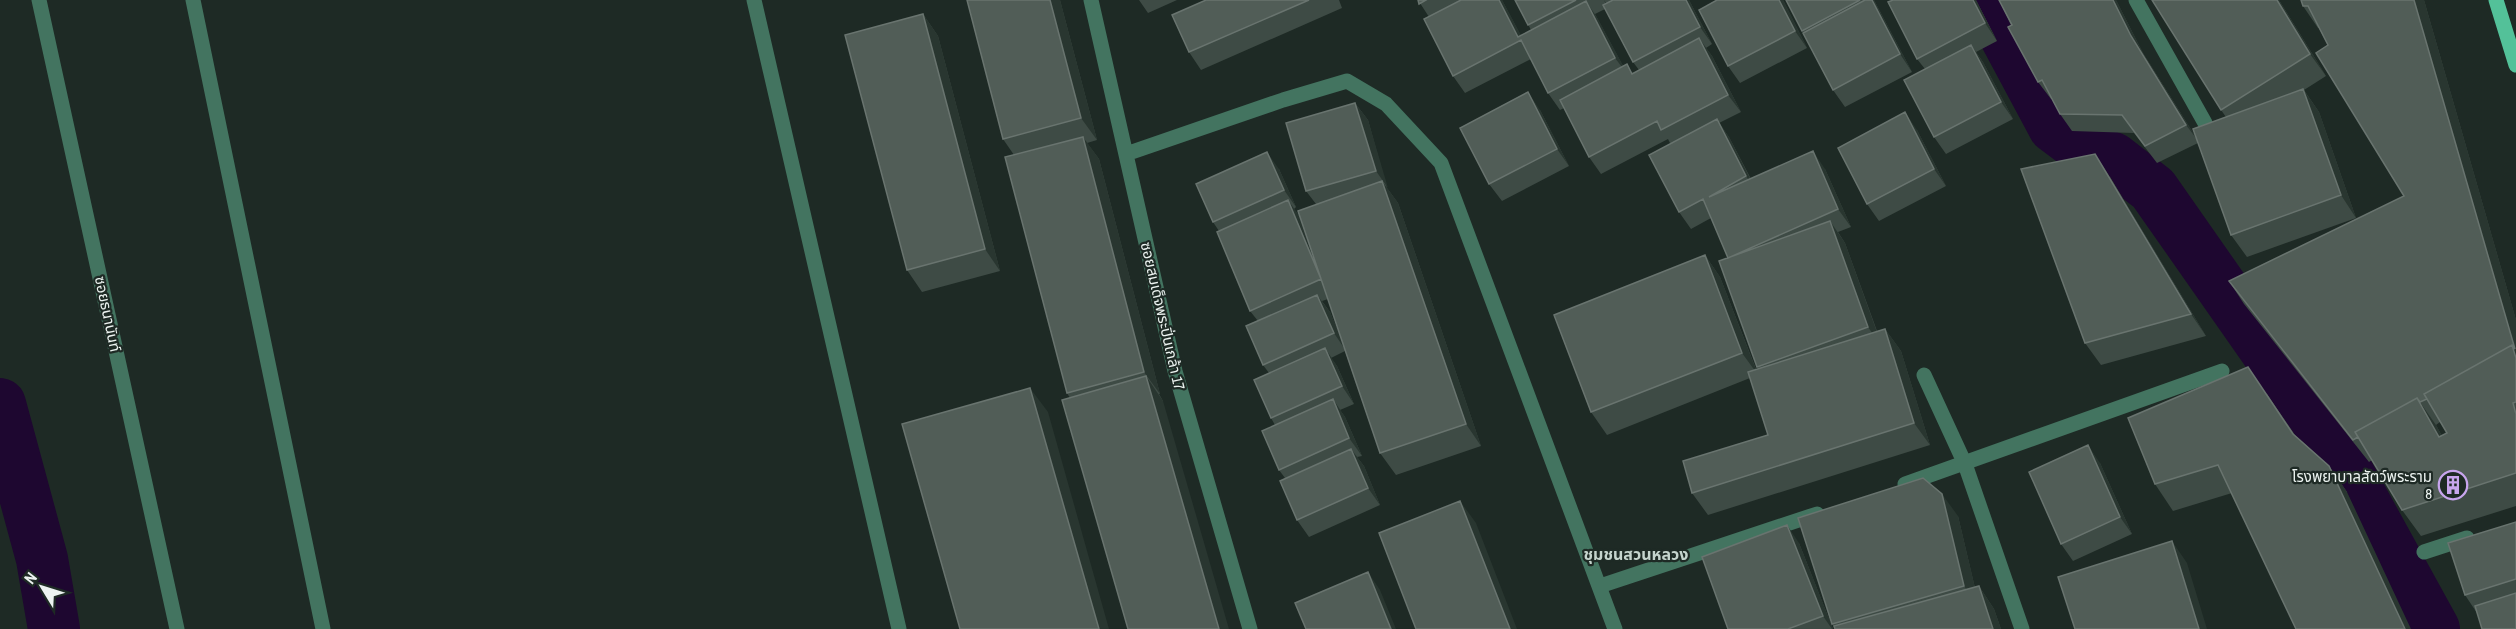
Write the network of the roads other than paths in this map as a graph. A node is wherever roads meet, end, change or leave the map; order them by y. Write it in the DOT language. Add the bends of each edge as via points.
graph roads {
  1 [pos="39,0"];
  2 [pos="193,0"];
  3 [pos="754,0"];
  4 [pos="1091,0"];
  5 [pos="2136,0"];
  6 [pos="2496,0"];
  7 [pos="2516,65"];
  8 [pos="2205,123"];
  9 [pos="1126,154"];
  10 [pos="2222,371"];
  11 [pos="1924,375"];
  12 [pos="1965,464"];
  13 [pos="1888,490"];
  14 [pos="1832,508"];
  15 [pos="2485,533"];
  16 [pos="2424,552"];
  17 [pos="1600,586"];
  18 [pos="177,629"];
  19 [pos="323,629"];
  20 [pos="899,629"];
  21 [pos="1250,629"];
  22 [pos="1615,629"];
  23 [pos="2022,629"];
  1 -- 18 [label="street, ซอยธนานันท์"];
  2 -- 19 [label="street"];
  3 -- 20 [label="street"];
  4 -- 9 [label="street, ซอยสมเด็จพระปิ่นเกล้า 17"];
  5 -- 8 [label="street"];
  6 -- 7 [label="main road"];
  9 -- 17 [label="street" via="1347,81 1386,104 1441,163"];
  9 -- 21 [label="street, ซอยสมเด็จพระปิ่นเกล้า 17" via="1175,371"];
  10 -- 12 [label="street"];
  11 -- 12 [label="street"];
  12 -- 13 [label="street"];
  12 -- 23 [label="street"];
  14 -- 17 [label="street"];
  15 -- 16 [label="street"];
  17 -- 22 [label="street"];
}
